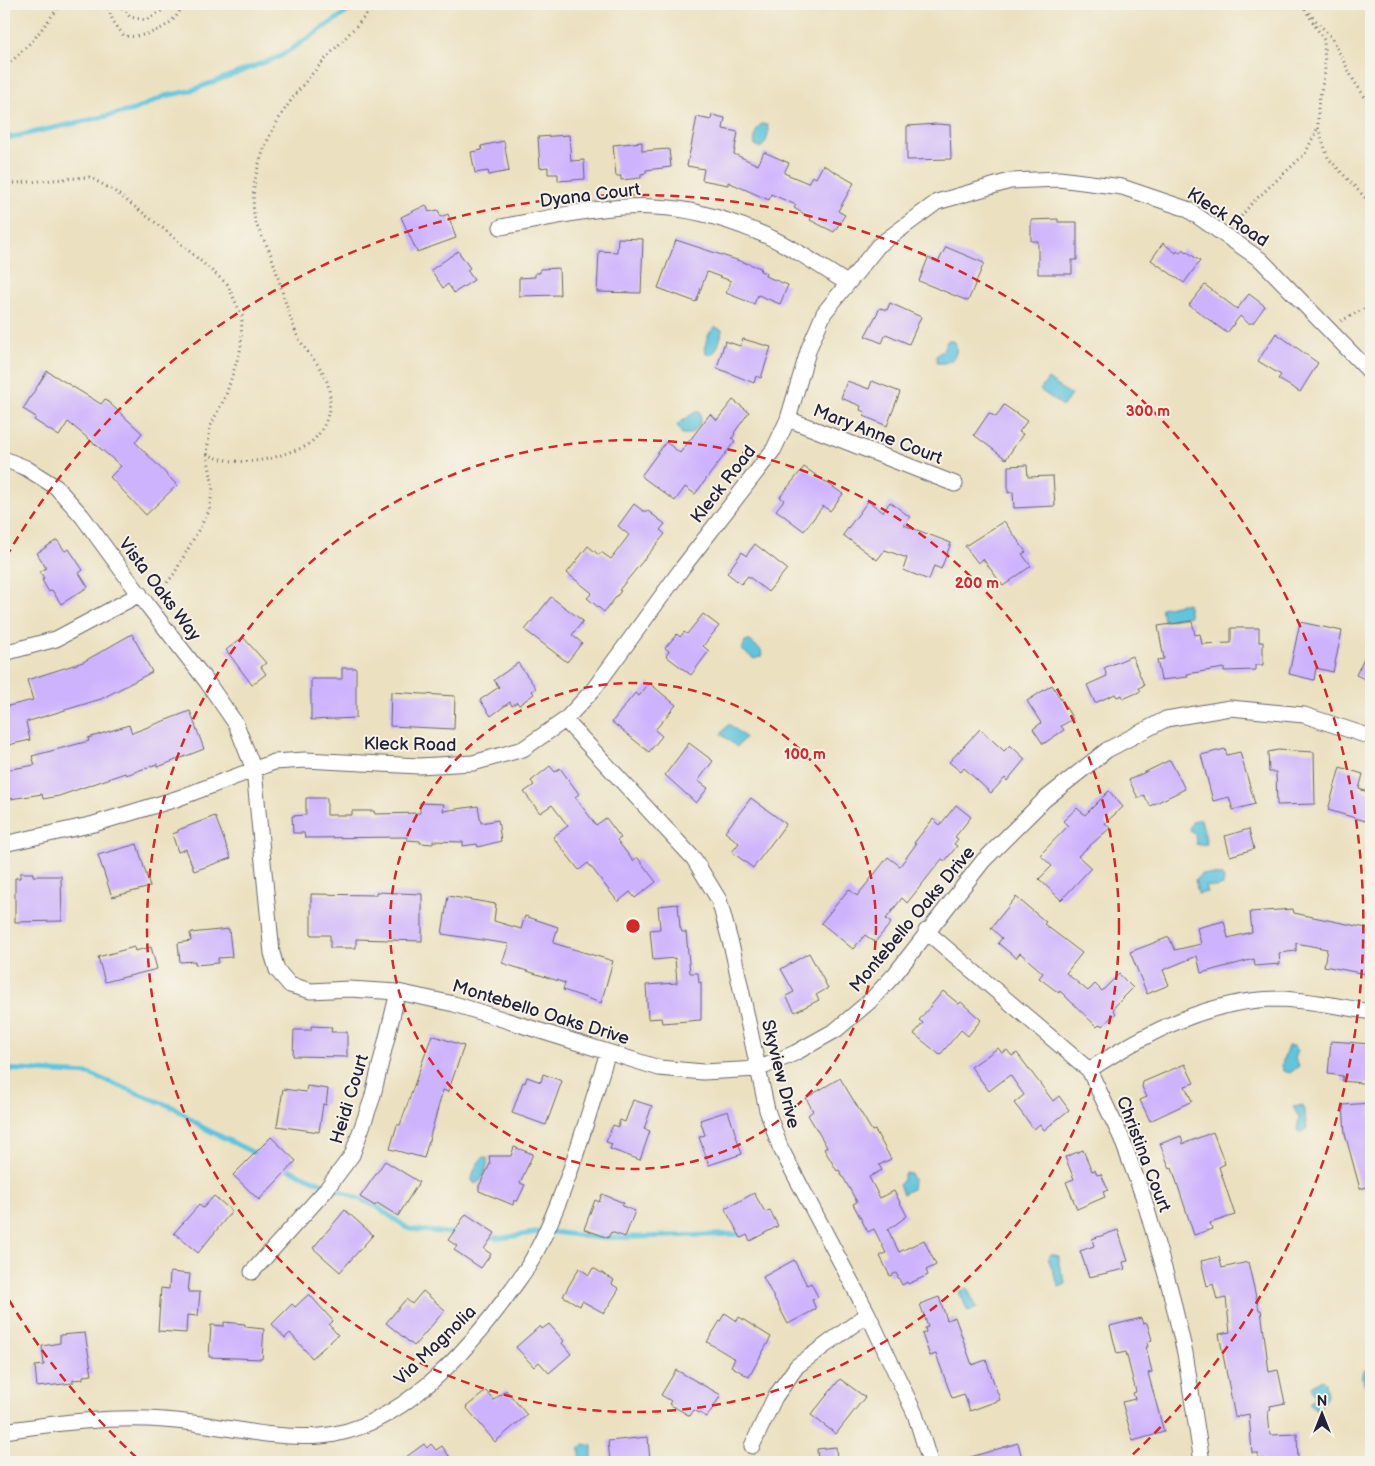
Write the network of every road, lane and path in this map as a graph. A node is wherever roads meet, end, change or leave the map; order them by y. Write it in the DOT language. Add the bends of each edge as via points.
graph roads {
  1 [pos="61,4"];
  2 [pos="106,4"];
  3 [pos="119,4"];
  4 [pos="172,4"];
  5 [pos="182,4"];
  6 [pos="376,4"];
  7 [pos="1301,4"];
  8 [pos="4,69"];
  9 [pos="1371,106"];
  10 [pos="1318,127"];
  11 [pos="4,184"];
  12 [pos="1371,204"];
  13 [pos="501,227"];
  14 [pos="1226,234"];
  15 [pos="847,283"];
  16 [pos="1371,306"];
  17 [pos="1329,328"];
  18 [pos="1371,373"];
  19 [pos="788,419"];
  20 [pos="207,454"];
  21 [pos="4,459"];
  22 [pos="955,484"];
  23 [pos="144,600"];
  24 [pos="4,653"];
  25 [pos="565,720"];
  26 [pos="1371,737"];
  27 [pos="254,770"];
  28 [pos="4,844"];
  29 [pos="926,931"];
  30 [pos="398,992"];
  31 [pos="1371,1012"];
  32 [pos="608,1052"];
  33 [pos="758,1068"];
  34 [pos="1089,1070"];
  35 [pos="252,1272"];
  36 [pos="868,1314"];
  37 [pos="4,1431"];
  38 [pos="752,1446"];
  39 [pos="930,1462"];
  40 [pos="1202,1462"];
  1 -- 8 [label="path" via="34,39"];
  2 -- 5 [label="path" via="124,36 134,38 168,24 180,14"];
  3 -- 4 [label="path" via="130,17 146,20"];
  6 -- 20 [label="path" via="330,52 283,109 268,137 254,189 255,221 269,251 298,336 326,378 330,398 327,419 308,445 270,459 227,461"];
  7 -- 9 [label="path" via="1331,37"];
  7 -- 10 [label="path" via="1324,40 1325,72 1318,106"];
  10 -- 12 [label="path" via="1328,158"];
  10 -- 14 [label="path" via="1305,154 1252,203"];
  11 -- 20 [label="path" via="89,177 113,190 157,224 227,284 242,316 241,348 226,395 210,427"];
  13 -- 15 [label="street, Dyana Court" via="592,210 655,207 706,214 756,231"];
  14 -- 15 [label="street, Kleck Road" via="1186,209 1122,187 1059,179 1010,181 937,202 878,246"];
  14 -- 17 [label="street, Kleck Road" via="1261,260"];
  15 -- 19 [label="street, Kleck Road" via="824,313 808,348"];
  16 -- 17 [label="path"];
  17 -- 18 [label="street, Kleck Road"];
  19 -- 22 [label="street, Mary Anne Court"];
  19 -- 25 [label="street, Kleck Road" via="774,450 759,471 682,567 593,690"];
  20 -- 23 [label="path" via="213,487 209,511 174,574"];
  21 -- 23 [label="street, Vista Oaks Way" via="26,468 56,487 82,516"];
  23 -- 24 [label="street" via="56,639"];
  23 -- 27 [label="street, Vista Oaks Way" via="236,724"];
  25 -- 27 [label="street, Kleck Road" via="523,749 473,763 419,766 305,760 274,762"];
  25 -- 33 [label="street, Skyview Drive" via="694,859 719,900"];
  26 -- 29 [label="street, Montebello Oaks Drive" via="1304,715 1230,708 1166,719 1107,750 1044,800 983,861"];
  27 -- 28 [label="street, Kleck Road" via="176,799 94,824"];
  27 -- 30 [label="street, Montebello Oaks Drive" via="272,953 277,970 290,985 311,991"];
  29 -- 33 [label="street, Montebello Oaks Drive" via="882,988 836,1030 795,1053"];
  29 -- 34 [label="street, Christina Court"];
  30 -- 32 [label="street, Montebello Oaks Drive" via="454,1004"];
  30 -- 35 [label="street, Heidi Court" via="372,1099 352,1155"];
  31 -- 34 [label="street" via="1281,999 1236,1003 1156,1030"];
  32 -- 33 [label="street, Montebello Oaks Drive" via="659,1068 702,1072"];
  32 -- 37 [label="street, Via Magnolia" via="571,1167 532,1259 494,1314 420,1392 354,1429 322,1436 280,1437 166,1420 123,1418 58,1422"];
  33 -- 36 [label="street, Skyview Drive" via="767,1110 780,1147"];
  34 -- 40 [label="street, Christina Court" via="1143,1196 1170,1289 1185,1353"];
  36 -- 38 [label="street" via="797,1366 775,1397"];
  36 -- 39 [label="street, Skyview Drive" via="915,1414"];
}
